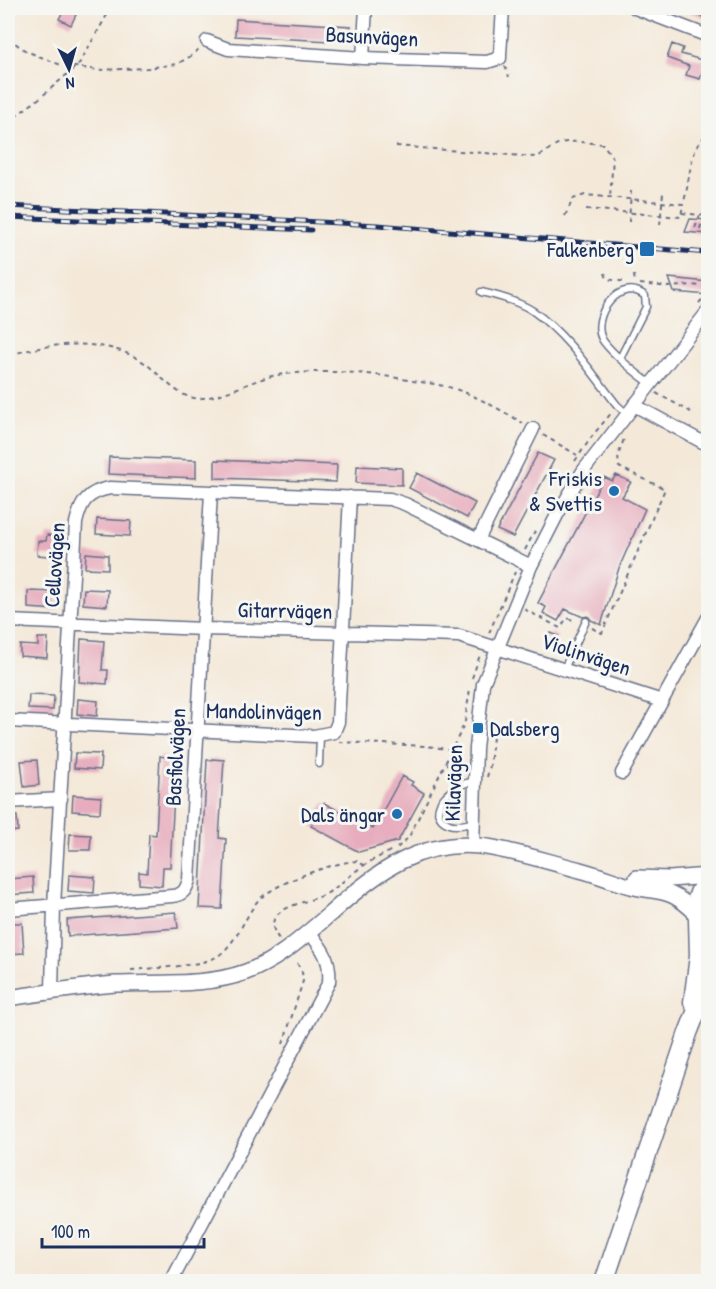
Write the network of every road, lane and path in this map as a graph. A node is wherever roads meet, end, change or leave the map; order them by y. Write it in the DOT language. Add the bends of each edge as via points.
graph roads {
  1 [pos="101,8"];
  2 [pos="111,8"];
  3 [pos="366,8"];
  4 [pos="503,8"];
  5 [pos="635,8"];
  6 [pos="108,12"];
  7 [pos="708,36"];
  8 [pos="8,38"];
  9 [pos="207,41"];
  10 [pos="363,58"];
  11 [pos="73,68"];
  12 [pos="8,122"];
  13 [pos="708,135"];
  14 [pos="396,146"];
  15 [pos="631,191"];
  16 [pos="663,193"];
  17 [pos="610,197"];
  18 [pos="630,200"];
  19 [pos="662,203"];
  20 [pos="683,204"];
  21 [pos="586,209"];
  22 [pos="629,213"];
  23 [pos="682,213"];
  24 [pos="661,215"];
  25 [pos="700,215"];
  26 [pos="565,216"];
  27 [pos="708,216"];
  28 [pos="629,222"];
  29 [pos="708,223"];
  30 [pos="660,225"];
  31 [pos="695,228"];
  32 [pos="700,229"];
  33 [pos="605,273"];
  34 [pos="634,275"];
  35 [pos="685,281"];
  36 [pos="690,281"];
  37 [pos="633,283"];
  38 [pos="691,285"];
  39 [pos="685,286"];
  40 [pos="708,289"];
  41 [pos="633,291"];
  42 [pos="481,292"];
  43 [pos="708,311"];
  44 [pos="8,346"];
  45 [pos="10,355"];
  46 [pos="620,358"];
  47 [pos="652,388"];
  48 [pos="631,410"];
  49 [pos="691,412"];
  50 [pos="8,419"];
  51 [pos="533,429"];
  52 [pos="708,445"];
  53 [pos="578,455"];
  54 [pos="619,467"];
  55 [pos="211,493"];
  56 [pos="350,497"];
  57 [pos="478,540"];
  58 [pos="531,566"];
  59 [pos="515,603"];
  60 [pos="708,618"];
  61 [pos="8,621"];
  62 [pos="585,623"];
  63 [pos="71,624"];
  64 [pos="204,629"];
  65 [pos="341,632"];
  66 [pos="602,633"];
  67 [pos="606,636"];
  68 [pos="497,648"];
  69 [pos="564,669"];
  70 [pos="662,701"];
  71 [pos="8,721"];
  72 [pos="65,724"];
  73 [pos="198,731"];
  74 [pos="320,736"];
  75 [pos="319,764"];
  76 [pos="446,764"];
  77 [pos="465,766"];
  78 [pos="622,773"];
  79 [pos="474,782"];
  80 [pos="61,799"];
  81 [pos="8,802"];
  82 [pos="473,823"];
  83 [pos="473,846"];
  84 [pos="364,866"];
  85 [pos="601,875"];
  86 [pos="708,878"];
  87 [pos="54,906"];
  88 [pos="8,909"];
  89 [pos="701,922"];
  90 [pos="309,932"];
  91 [pos="293,957"];
  92 [pos="126,970"];
  93 [pos="708,982"];
  94 [pos="52,991"];
  95 [pos="8,998"];
  96 [pos="688,1033"];
  97 [pos="282,1047"];
  98 [pos="171,1281"];
  99 [pos="604,1281"];
  1 -- 6 [label="path"];
  2 -- 6 [label="path"];
  3 -- 10 [label="street"];
  4 -- 10 [label="street, Basunvägen" via="500,58 487,62"];
  5 -- 7 [label="street"];
  6 -- 11 [label="path"];
  8 -- 11 [label="path" via="26,51"];
  9 -- 10 [label="street, Basunvägen" via="228,49"];
  9 -- 11 [label="path" via="185,61 167,66"];
  11 -- 12 [label="path"];
  13 -- 20 [label="path" via="693,158"];
  14 -- 17 [label="path" via="535,156 563,142 603,144 613,158"];
  15 -- 18 [label="path"];
  16 -- 19 [label="path"];
  17 -- 18 [label="path"];
  17 -- 26 [label="path" via="578,196"];
  18 -- 19 [label="path"];
  18 -- 22 [label="path"];
  19 -- 20 [label="path"];
  19 -- 24 [label="path"];
  20 -- 23 [label="path"];
  21 -- 22 [label="path"];
  22 -- 24 [label="path"];
  22 -- 28 [label="path"];
  23 -- 24 [label="path" via="681,217"];
  23 -- 25 [label="path"];
  24 -- 30 [label="path"];
  25 -- 27 [label="path"];
  25 -- 31 [label="path"];
  29 -- 32 [label="path" via="702,222"];
  33 -- 37 [label="path" via="607,279"];
  34 -- 37 [label="path"];
  35 -- 39 [label="path"];
  36 -- 38 [label="path"];
  37 -- 39 [label="path"];
  37 -- 41 [label="path"];
  38 -- 39 [label="path"];
  38 -- 40 [label="path"];
  41 -- 46 [label="lane" via="645,296 646,307"];
  41 -- 46 [label="lane" via="616,294 600,325 603,340"];
  42 -- 48 [label="lane" via="533,311 559,334 617,405"];
  43 -- 47 [label="street, Kilavägen"];
  44 -- 45 [label="path"];
  45 -- 50 [label="path"];
  45 -- 51 [label="path" via="64,346 115,348 139,359 181,392 195,398 277,375 369,373 457,390"];
  46 -- 47 [label="lane"];
  47 -- 48 [label="street, Kilavägen"];
  47 -- 49 [label="path"];
  48 -- 52 [label="street"];
  48 -- 58 [label="street, Kilavägen" via="583,471"];
  51 -- 53 [label="path"];
  51 -- 57 [label="street"];
  54 -- 66 [label="path" via="665,489"];
  55 -- 56 [label="street, Cellovägen"];
  55 -- 63 [label="street, Cellovägen" via="110,488 88,497 80,507 76,523"];
  55 -- 64 [label="street, Basfiolvägen"];
  56 -- 57 [label="street, Cellovägen" via="390,499 405,504"];
  56 -- 65 [label="street, Mandolinvägen"];
  57 -- 58 [label="street, Cellovägen"];
  58 -- 59 [label="street, Kilavägen"];
  59 -- 62 [label="path" via="560,628 567,618"];
  59 -- 68 [label="street, Kilavägen"];
  60 -- 70 [label="street"];
  61 -- 63 [label="street, Gitarrvägen"];
  62 -- 66 [label="path"];
  62 -- 69 [label="lane"];
  63 -- 64 [label="street, Gitarrvägen"];
  63 -- 72 [label="street, Cellovägen"];
  64 -- 65 [label="street, Gitarrvägen"];
  64 -- 73 [label="street, Basfiolvägen"];
  65 -- 68 [label="street, Gitarrvägen" via="459,636"];
  65 -- 74 [label="street, Mandolinvägen" via="338,722 334,732"];
  66 -- 67 [label="path"];
  68 -- 69 [label="street, Violinvägen"];
  68 -- 79 [label="street, Kilavägen" via="483,684"];
  69 -- 70 [label="street, Violinvägen"];
  70 -- 78 [label="street"];
  71 -- 72 [label="street, Mandolinvägen"];
  72 -- 73 [label="street, Mandolinvägen"];
  72 -- 80 [label="street, Cellovägen"];
  73 -- 74 [label="street, Mandolinvägen"];
  73 -- 87 [label="street, Basfiolvägen" via="189,880 184,892 172,897"];
  74 -- 75 [label="lane"];
  76 -- 77 [label="path"];
  79 -- 82 [label="street, Kilavägen"];
  79 -- 82 [label="lane" via="465,782 446,794 439,808 448,824"];
  80 -- 81 [label="street"];
  80 -- 87 [label="street, Cellovägen"];
  82 -- 83 [label="street, Kilavägen"];
  83 -- 85 [label="street"];
  83 -- 90 [label="street, Kilavägen" via="435,849 390,866 366,881"];
  84 -- 92 [label="path" via="357,861 332,865 267,893 255,904 229,945 213,958"];
  85 -- 86 [label="street"];
  85 -- 89 [label="street" via="634,887 666,891 681,899"];
  86 -- 89 [label="main road" via="697,896"];
  87 -- 88 [label="street"];
  87 -- 94 [label="street, Cellovägen"];
  89 -- 96 [label="main road"];
  90 -- 94 [label="street, Kilavägen" via="268,963 235,976"];
  90 -- 98 [label="street" via="328,958 329,982"];
  91 -- 97 [label="path" via="303,981"];
  93 -- 96 [label="main road"];
  94 -- 95 [label="street, Kilavägen"];
  96 -- 99 [label="main road"];
}
